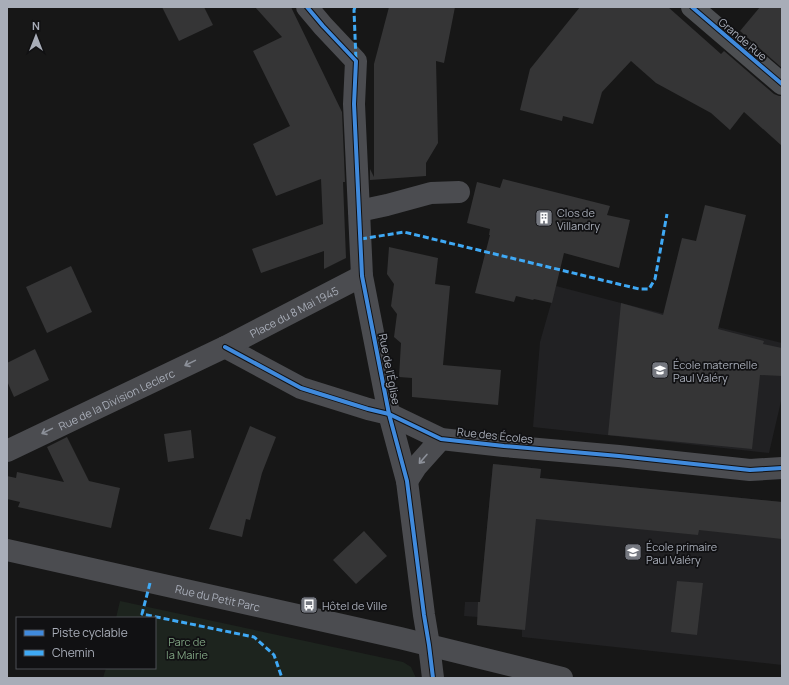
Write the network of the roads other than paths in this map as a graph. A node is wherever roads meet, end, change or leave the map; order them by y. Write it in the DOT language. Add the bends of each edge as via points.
graph roads {
  1 [pos="307,7"];
  2 [pos="692,7"];
  3 [pos="782,84"];
  4 [pos="459,192"];
  5 [pos="359,211"];
  6 [pos="362,276"];
  7 [pos="225,346"];
  8 [pos="389,414"];
  9 [pos="441,439"];
  10 [pos="7,451"];
  11 [pos="782,468"];
  12 [pos="407,481"];
  13 [pos="7,550"];
  14 [pos="429,645"];
  15 [pos="433,678"];
  16 [pos="562,678"];
  1 -- 5 [label="street, Rue de l'Église" via="356,61 354,104"];
  2 -- 3 [label="main road, Grande Rue"];
  4 -- 5 [label="street" via="431,193"];
  5 -- 6 [label="street, Rue de l'Église"];
  6 -- 7 [label="street, Place du 8 Mai 1945"];
  6 -- 8 [label="street, Rue de l'Église"];
  7 -- 8 [label="street, Rue des Écoles" via="301,388"];
  7 -- 10 [label="street, Rue de la Division Leclerc, one-way"];
  8 -- 9 [label="street, Rue des Écoles"];
  8 -- 12 [label="street, Rue de l'Église"];
  9 -- 11 [label="street, Rue des Écoles" via="750,470"];
  9 -- 12 [label="street, Rue des Écoles, one-way"];
  12 -- 14 [label="street, Rue de l'Église"];
  13 -- 14 [label="street, Rue du Petit Parc"];
  14 -- 15 [label="street, Rue de l'Église"];
  14 -- 16 [label="street, Rue du Petit Parc"];
}
